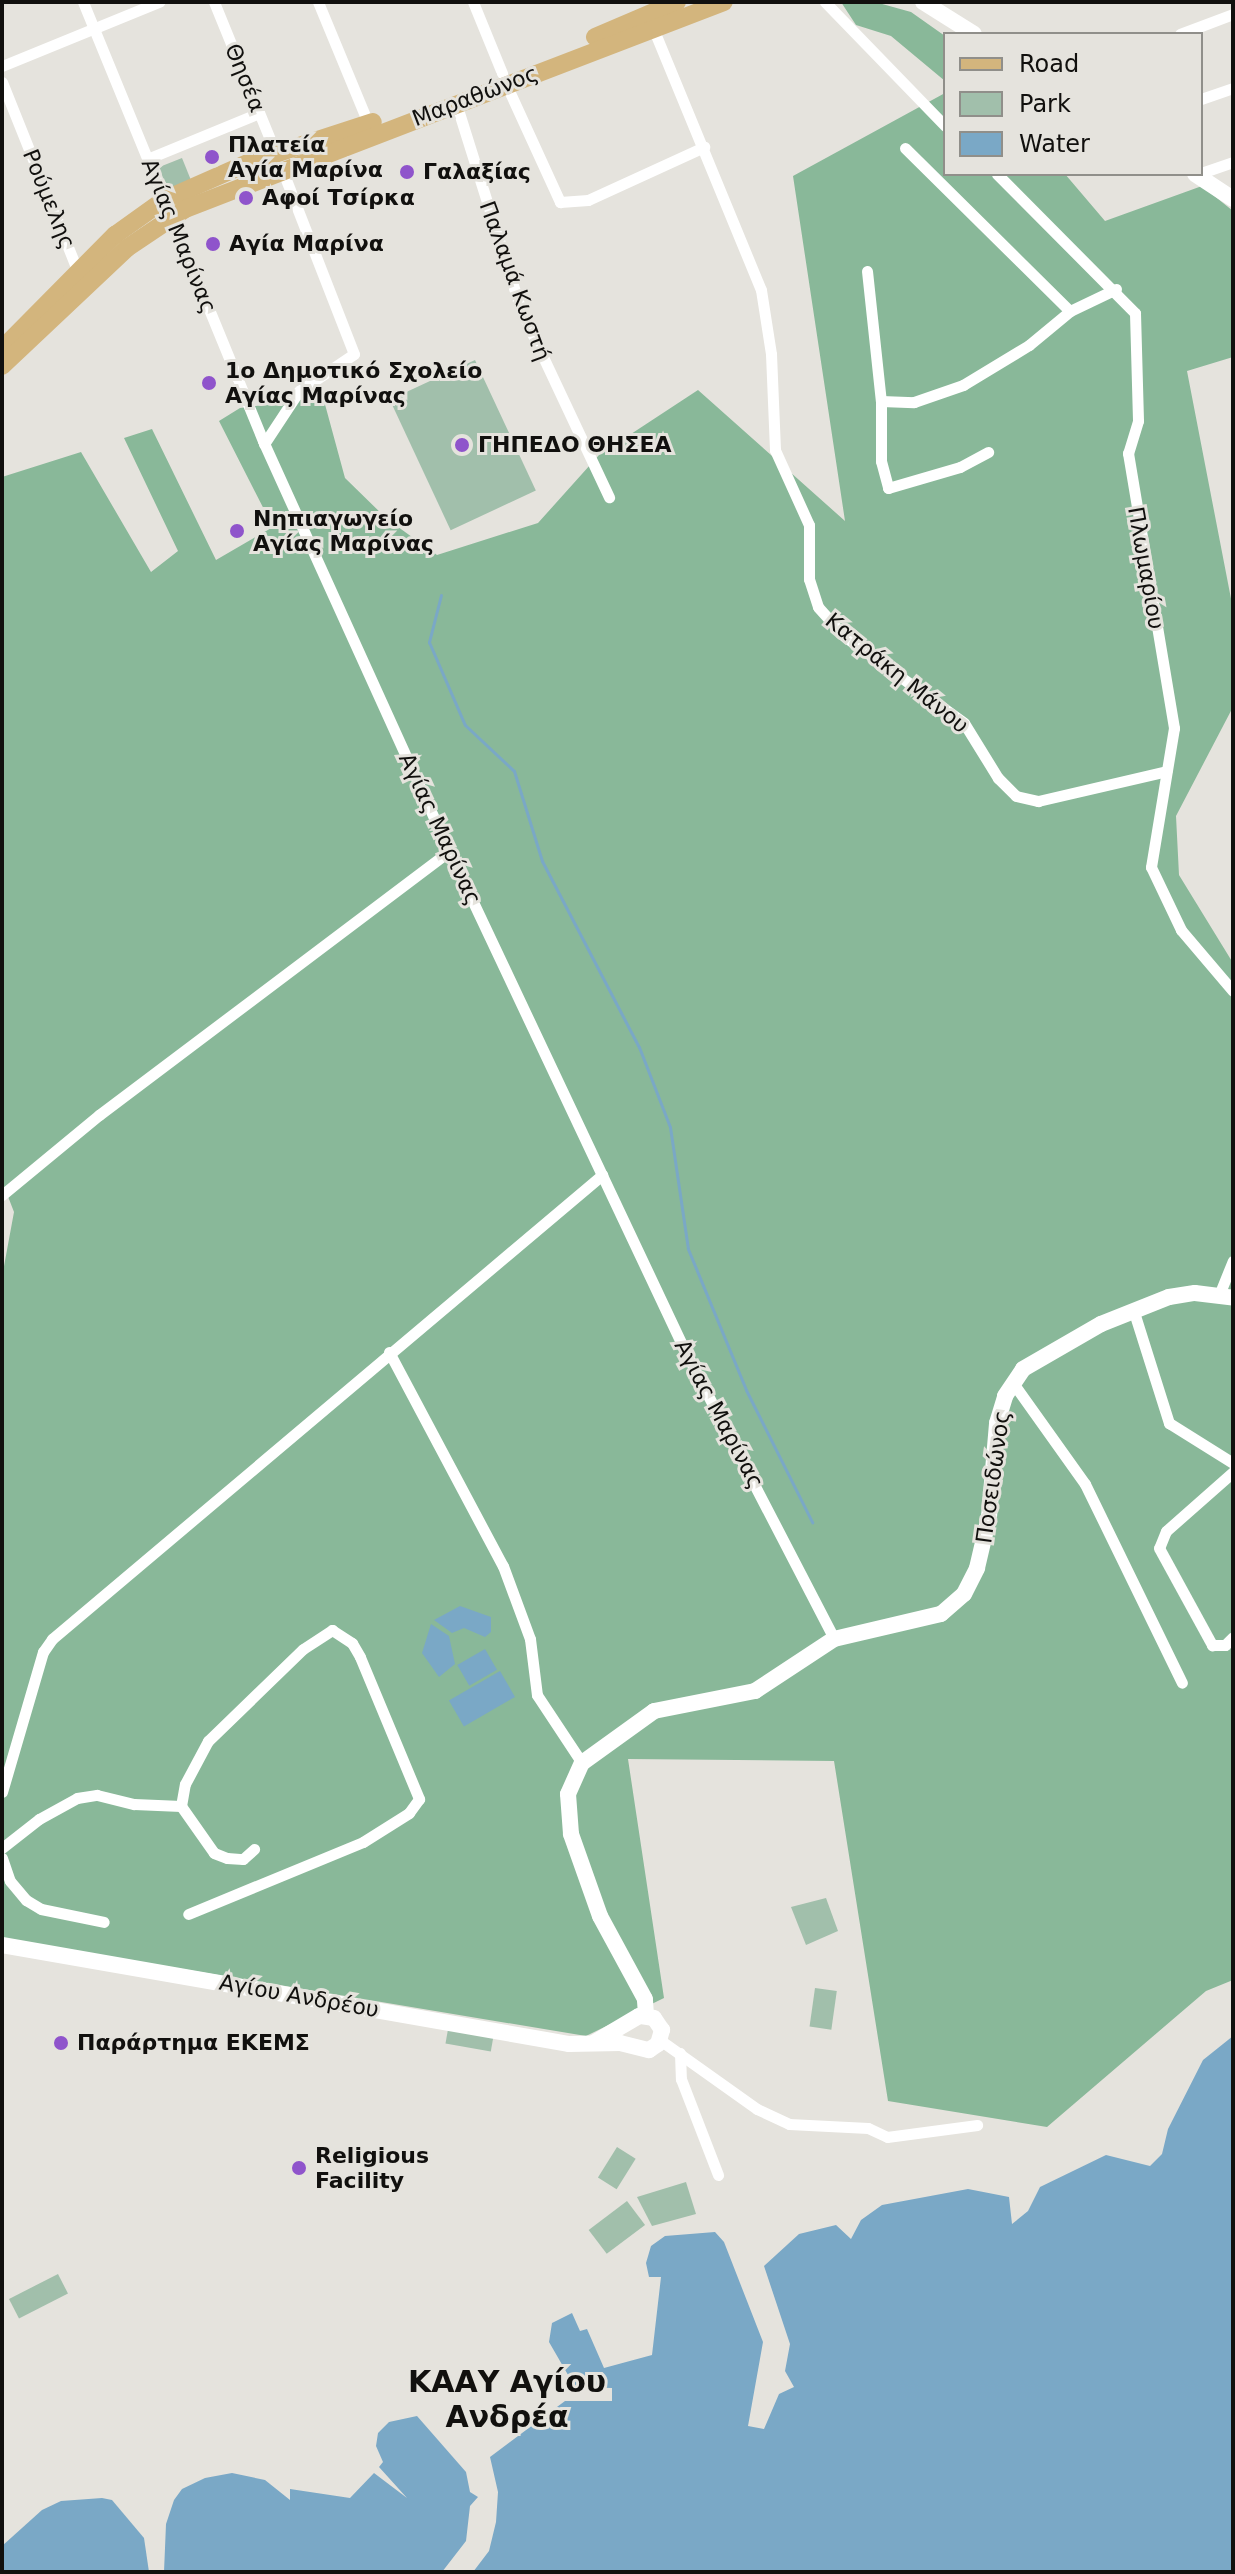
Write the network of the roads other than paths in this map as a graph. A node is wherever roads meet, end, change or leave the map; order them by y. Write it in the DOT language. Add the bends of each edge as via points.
graph roads {
  1 [pos="83,2"];
  2 [pos="159,2"];
  3 [pos="214,2"];
  4 [pos="318,2"];
  5 [pos="473,2"];
  6 [pos="677,2"];
  7 [pos="724,2"];
  8 [pos="825,2"];
  9 [pos="923,2"];
  10 [pos="1233,14"];
  11 [pos="646,15"];
  12 [pos="93,29"];
  13 [pos="971,32"];
  14 [pos="1185,32"];
  15 [pos="2,66"];
  16 [pos="504,79"];
  17 [pos="2,82"];
  18 [pos="1233,88"];
  19 [pos="1203,98"];
  20 [pos="456,103"];
  21 [pos="259,113"];
  22 [pos="368,123"];
  23 [pos="943,124"];
  24 [pos="704,147"];
  25 [pos="905,148"];
  26 [pos="147,159"];
  27 [pos="279,161"];
  28 [pos="1233,162"];
  29 [pos="1203,172"];
  30 [pos="999,176"];
  31 [pos="1201,176"];
  32 [pos="1233,199"];
  33 [pos="167,208"];
  34 [pos="867,271"];
  35 [pos="78,272"];
  36 [pos="1116,289"];
  37 [pos="1070,311"];
  38 [pos="2,349"];
  39 [pos="2,366"];
  40 [pos="881,401"];
  41 [pos="264,444"];
  42 [pos="988,452"];
  43 [pos="609,497"];
  44 [pos="1167,771"];
  45 [pos="449,851"];
  46 [pos="1233,991"];
  47 [pos="602,1175"];
  48 [pos="2,1195"];
  49 [pos="1233,1261"];
  50 [pos="1226,1296"];
  51 [pos="1133,1309"];
  52 [pos="389,1352"];
  53 [pos="1013,1383"];
  54 [pos="1233,1463"];
  55 [pos="1233,1472"];
  56 [pos="1233,1637"];
  57 [pos="834,1639"];
  58 [pos="1182,1683"];
  59 [pos="582,1763"];
  60 [pos="2,1792"];
  61 [pos="181,1806"];
  62 [pos="2,1848"];
  63 [pos="254,1849"];
  64 [pos="2,1858"];
  65 [pos="188,1914"];
  66 [pos="104,1922"];
  67 [pos="2,1945"];
  68 [pos="646,2015"];
  69 [pos="630,2022"];
  70 [pos="660,2040"];
  71 [pos="595,2042"];
  72 [pos="631,2044"];
  73 [pos="680,2053"];
  74 [pos="977,2125"];
  75 [pos="718,2175"];
  1 -- 12 [label="street, Αγίας Μαρίνας"];
  2 -- 12 [label="street"];
  3 -- 21 [label="street, Θησέα"];
  4 -- 22 [label="street"];
  5 -- 16 [label="street"];
  6 -- 11 [label="main road, Μαραθώνος"];
  7 -- 11 [label="main road, Μαραθώνος"];
  8 -- 23 [label="street"];
  9 -- 13 [label="street"];
  10 -- 14 [label="street"];
  11 -- 16 [label="main road, Μαραθώνος"];
  11 -- 24 [label="street, Κατράκη Μάνου"];
  12 -- 15 [label="street"];
  12 -- 26 [label="street, Αγίας Μαρίνας"];
  16 -- 20 [label="main road, Μαραθώνος"];
  16 -- 22 [label="main road, Μαραθώνος"];
  16 -- 24 [label="street" via="560,202 588,200"];
  17 -- 35 [label="street, Ρούμελης"];
  18 -- 19 [label="street"];
  20 -- 27 [label="main road, Μαραθώνος"];
  20 -- 43 [label="street, Παλαμά Κωστή" via="521,310"];
  21 -- 26 [label="street"];
  21 -- 27 [label="street, Θησέα"];
  22 -- 27 [label="main road, Μαραθώνος"];
  24 -- 44 [label="street, Κατράκη Μάνου" via="761,290 771,354 775,450 809,525 811,594 827,620 964,723 998,778 1016,796 1038,801"];
  25 -- 37 [label="street"];
  26 -- 33 [label="street, Αγίας Μαρίνας"];
  27 -- 33 [label="main road, Μαραθώνος"];
  27 -- 41 [label="street, Θησέα" via="354,354 299,391"];
  28 -- 29 [label="street"];
  30 -- 36 [label="street, Πλωμαρίου"];
  31 -- 32 [label="street"];
  33 -- 35 [label="main road, Μαραθώνος" via="115,235"];
  33 -- 39 [label="main road, Μαραθώνος"];
  33 -- 41 [label="street, Αγίας Μαρίνας"];
  34 -- 40 [label="street"];
  35 -- 38 [label="main road, Μαραθώνος"];
  36 -- 37 [label="street"];
  36 -- 44 [label="street, Πλωμαρίου" via="1136,321 1138,421 1128,453 1174,728"];
  37 -- 40 [label="street" via="1029,345 963,385 914,402"];
  40 -- 42 [label="street" via="881,461 888,488 960,467"];
  41 -- 45 [label="street, Αγίας Μαρίνας"];
  44 -- 46 [label="street, Πλωμαρίου" via="1150,853 1155,882 1181,930"];
  45 -- 47 [label="street, Αγίας Μαρίνας"];
  45 -- 48 [label="street" via="99,1115"];
  47 -- 52 [label="street"];
  47 -- 57 [label="street, Αγίας Μαρίνας" via="685,1351"];
  49 -- 50 [label="street"];
  50 -- 51 [label="street, Ποσειδώνος" via="1169,1297"];
  51 -- 53 [label="street, Ποσειδώνος" via="1046,1352"];
  51 -- 54 [label="street" via="1169,1423"];
  52 -- 59 [label="street" via="492,1543 526,1627 537,1695"];
  52 -- 60 [label="street" via="52,1639 43,1652"];
  53 -- 57 [label="street, Ποσειδώνος" via="997,1423 989,1517 969,1587 930,1620"];
  53 -- 58 [label="street" via="1085,1484"];
  55 -- 56 [label="street" via="1166,1531 1159,1548 1212,1645 1225,1645"];
  57 -- 59 [label="street, Ποσειδώνος" via="763,1688 654,1711"];
  59 -- 68 [label="street" via="568,1794 571,1834 600,1916 645,1999"];
  61 -- 62 [label="street" via="90,1795 30,1824"];
  61 -- 63 [label="street" via="214,1853 243,1859"];
  61 -- 65 [label="street" via="185,1784 208,1741 303,1649 332,1630 352,1643 360,1657 419,1799 409,1813 363,1842"];
  64 -- 66 [label="street" via="10,1881 26,1900 41,1909"];
  67 -- 71 [label="street, Αγίου Ανδρέου" via="532,2038"];
  68 -- 69 [label="street"];
  68 -- 70 [label="street" via="660,2025"];
  69 -- 71 [label="street"];
  69 -- 72 [label="street"];
  70 -- 72 [label="street, Αγίου Ανδρέου" via="649,2050"];
  70 -- 73 [label="street"];
  71 -- 72 [label="street, Αγίου Ανδρέου"];
  73 -- 74 [label="street" via="757,2109 789,2124 868,2128 887,2137"];
  73 -- 75 [label="street" via="681,2079"];
}
